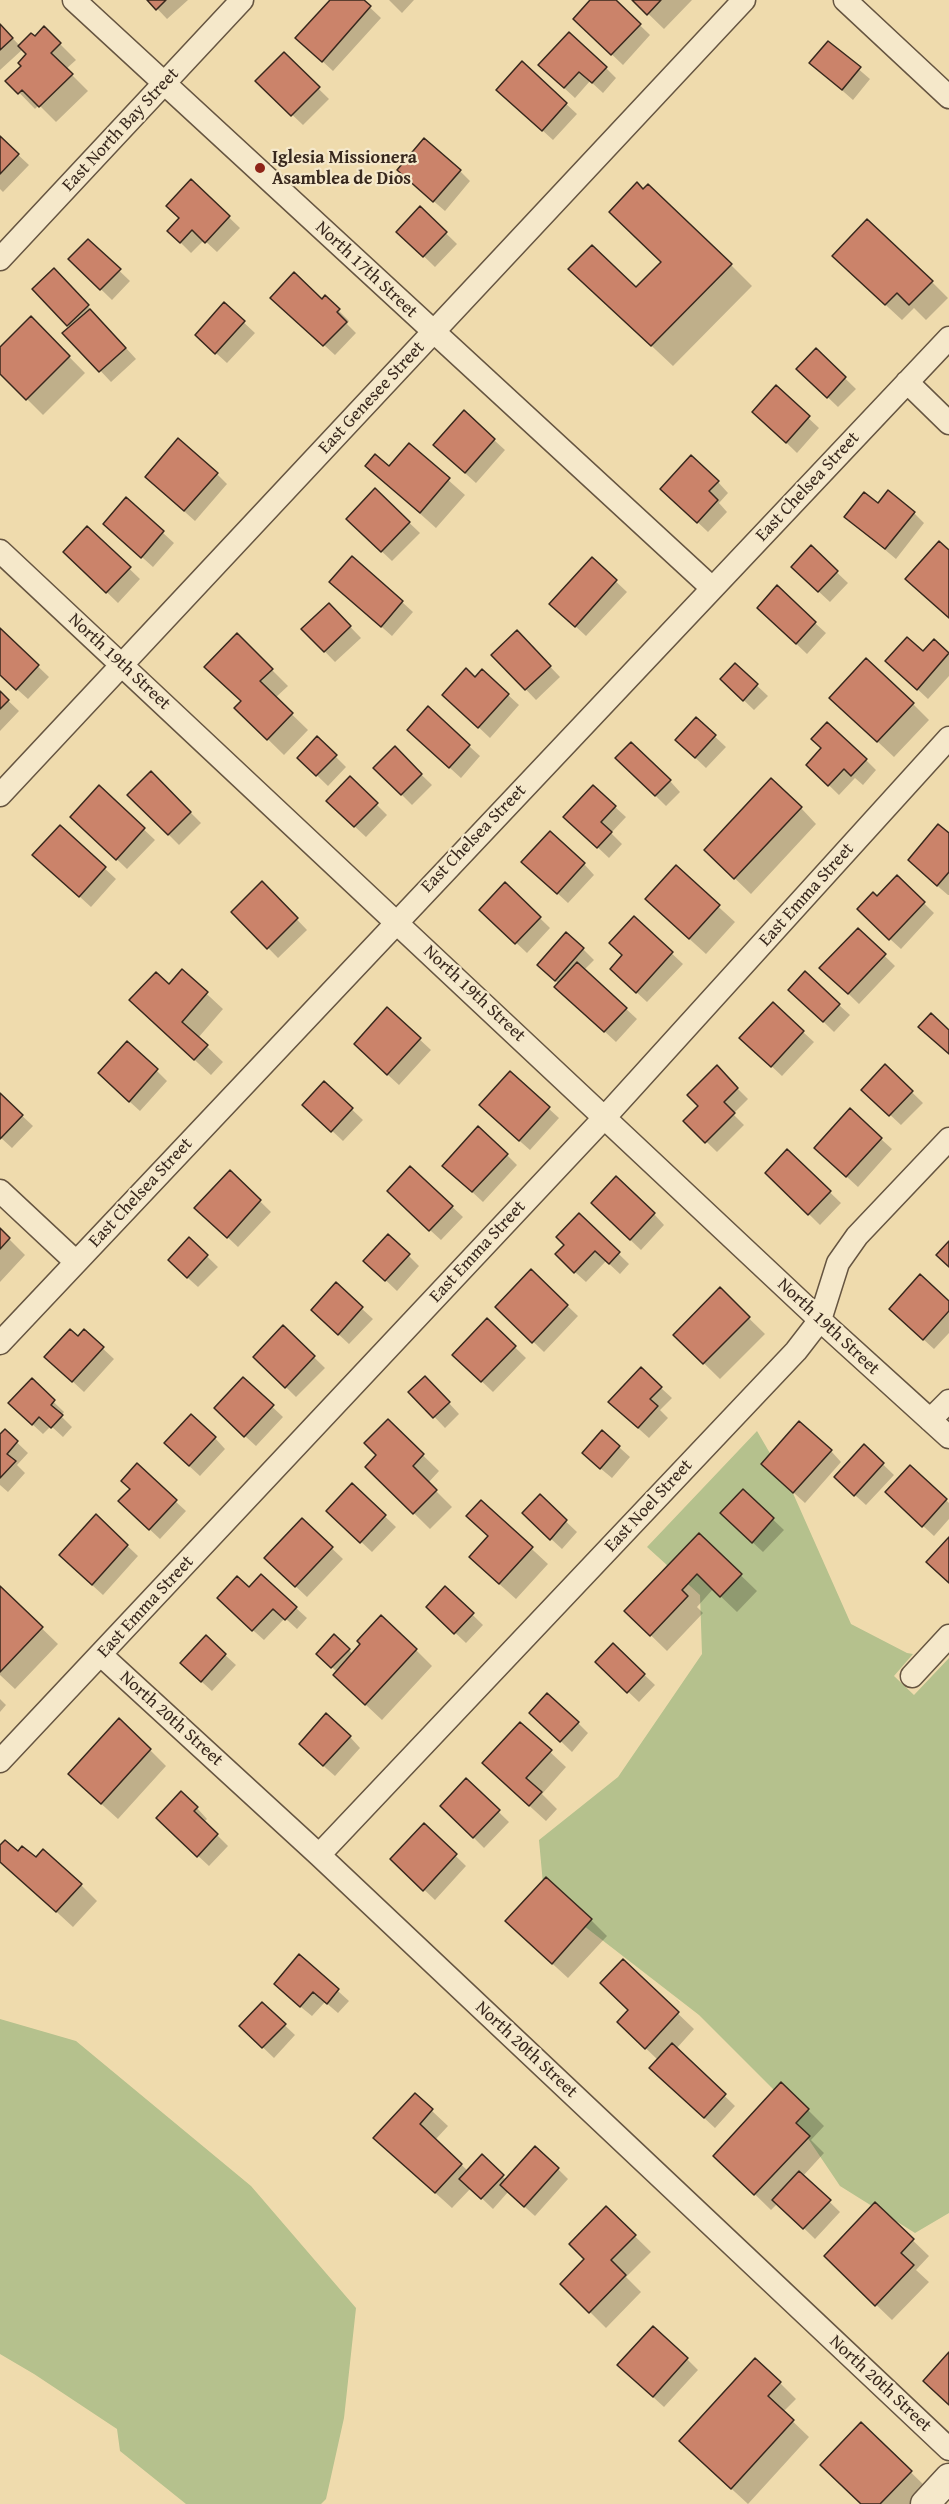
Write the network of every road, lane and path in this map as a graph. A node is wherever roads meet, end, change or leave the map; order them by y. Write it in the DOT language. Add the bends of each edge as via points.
graph roads {
  1 [pos="75,0"];
  2 [pos="243,0"];
  3 [pos="744,0"];
  4 [pos="845,0"];
  5 [pos="165,83"];
  6 [pos="949,97"];
  7 [pos="0,259"];
  8 [pos="433,333"];
  9 [pos="949,338"];
  10 [pos="907,382"];
  11 [pos="949,423"];
  12 [pos="0,551"];
  13 [pos="712,588"];
  14 [pos="122,665"];
  15 [pos="949,738"];
  16 [pos="0,795"];
  17 [pos="396,921"];
  18 [pos="605,1117"];
  19 [pos="949,1139"];
  20 [pos="0,1191"];
  21 [pos="76,1262"];
  22 [pos="820,1320"];
  23 [pos="0,1343"];
  24 [pos="949,1401"];
  25 [pos="930,1420"];
  26 [pos="949,1437"];
  27 [pos="949,1636"];
  28 [pos="100,1655"];
  29 [pos="912,1676"];
  30 [pos="0,1761"];
  31 [pos="319,1855"];
  32 [pos="949,2449"];
  33 [pos="949,2478"];
  34 [pos="925,2504"];
  1 -- 5 [label="street, North 17th Street"];
  2 -- 5 [label="street, East North Bay Street"];
  3 -- 8 [label="street, East Genesee Street"];
  4 -- 6 [label="street"];
  5 -- 7 [label="street, East North Bay Street"];
  5 -- 8 [label="street, North 17th Street"];
  8 -- 13 [label="street, North 17th Street"];
  8 -- 14 [label="street, East Genesee Street"];
  9 -- 10 [label="street, East Chelsea Street"];
  10 -- 11 [label="street"];
  10 -- 13 [label="street, East Chelsea Street"];
  12 -- 14 [label="street, North 19th Street"];
  13 -- 17 [label="street, East Chelsea Street"];
  14 -- 16 [label="street, East Genesee Street"];
  14 -- 17 [label="street, North 19th Street"];
  15 -- 18 [label="street, East Emma Street"];
  17 -- 18 [label="street, North 19th Street"];
  17 -- 21 [label="street, East Chelsea Street"];
  18 -- 22 [label="street, North 19th Street"];
  18 -- 28 [label="street, East Emma Street"];
  19 -- 22 [label="street, East Noel Street" via="857,1236 838,1263"];
  20 -- 21 [label="street"];
  21 -- 23 [label="street, East Chelsea Street"];
  22 -- 25 [label="street, North 19th Street"];
  22 -- 31 [label="street, East Noel Street" via="796,1351"];
  24 -- 25 [label="street"];
  25 -- 26 [label="street, North 19th Street"];
  27 -- 29 [label="street"];
  28 -- 30 [label="street, East Emma Street"];
  28 -- 31 [label="street, North 20th Street"];
  31 -- 32 [label="street, North 20th Street"];
  33 -- 34 [label="street"];
}
